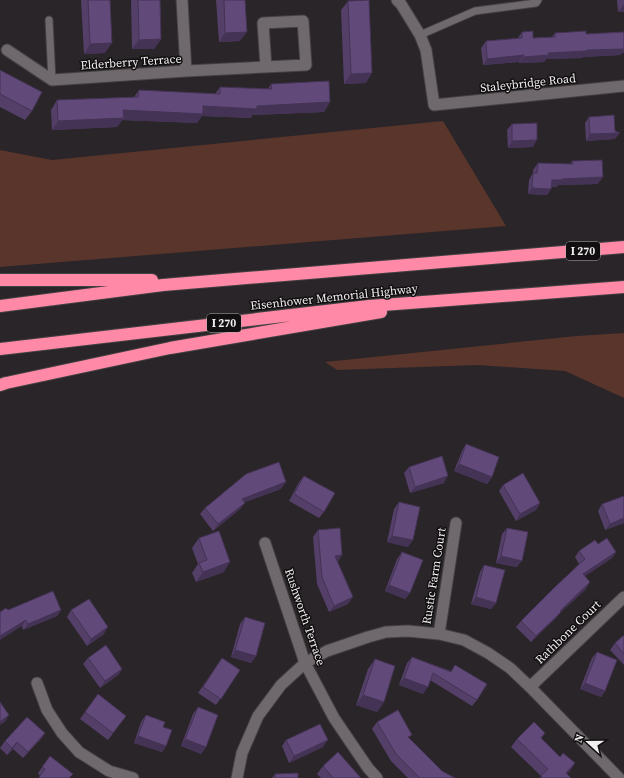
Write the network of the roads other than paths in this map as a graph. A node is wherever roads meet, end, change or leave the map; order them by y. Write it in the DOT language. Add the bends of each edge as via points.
graph roads {
  1 [pos="182,0"];
  2 [pos="397,0"];
  3 [pos="538,0"];
  4 [pos="502,4"];
  5 [pos="49,20"];
  6 [pos="420,35"];
  7 [pos="6,50"];
  8 [pos="266,67"];
  9 [pos="186,71"];
  10 [pos="52,80"];
  11 [pos="624,86"];
  12 [pos="624,247"];
  13 [pos="0,280"];
  14 [pos="223,280"];
  15 [pos="624,287"];
  16 [pos="449,301"];
  17 [pos="0,306"];
  18 [pos="0,349"];
  19 [pos="0,385"];
  20 [pos="456,523"];
  21 [pos="265,543"];
  22 [pos="624,596"];
  23 [pos="439,634"];
  24 [pos="305,663"];
  25 [pos="37,684"];
  26 [pos="530,687"];
  27 [pos="133,778"];
  28 [pos="237,778"];
  29 [pos="377,778"];
  30 [pos="619,778"];
  1 -- 9 [label="street"];
  2 -- 6 [label="street"];
  3 -- 4 [label="lane" via="536,3"];
  4 -- 6 [label="lane" via="475,11"];
  5 -- 10 [label="lane"];
  6 -- 11 [label="street, Staleybridge Road" via="426,50 434,105"];
  7 -- 10 [label="street"];
  8 -- 8 [label="street, Elderberry Terrace" via="306,65 303,21 263,23"];
  8 -- 9 [label="street, Elderberry Terrace"];
  9 -- 10 [label="street, Elderberry Terrace"];
  12 -- 14 [label="highway, I 270"];
  13 -- 14 [label="highway"];
  14 -- 17 [label="highway, I 270"];
  15 -- 16 [label="highway, Eisenhower Memorial Highway / I 270"];
  16 -- 18 [label="highway, Eisenhower Memorial Highway / I 270" via="369,306"];
  16 -- 19 [label="highway" via="170,348"];
  20 -- 23 [label="street, Rustic Farm Court"];
  21 -- 24 [label="street, Rushworth Terrace"];
  22 -- 26 [label="street, Rathbone Court"];
  23 -- 24 [label="street" via="386,632 327,651"];
  23 -- 26 [label="street" via="464,640 488,653 510,668"];
  24 -- 28 [label="street" via="281,685 258,716 242,753"];
  24 -- 29 [label="street, Rushworth Terrace" via="334,718"];
  25 -- 27 [label="street" via="47,710 62,733 79,752 109,771"];
  26 -- 30 [label="street"];
}
